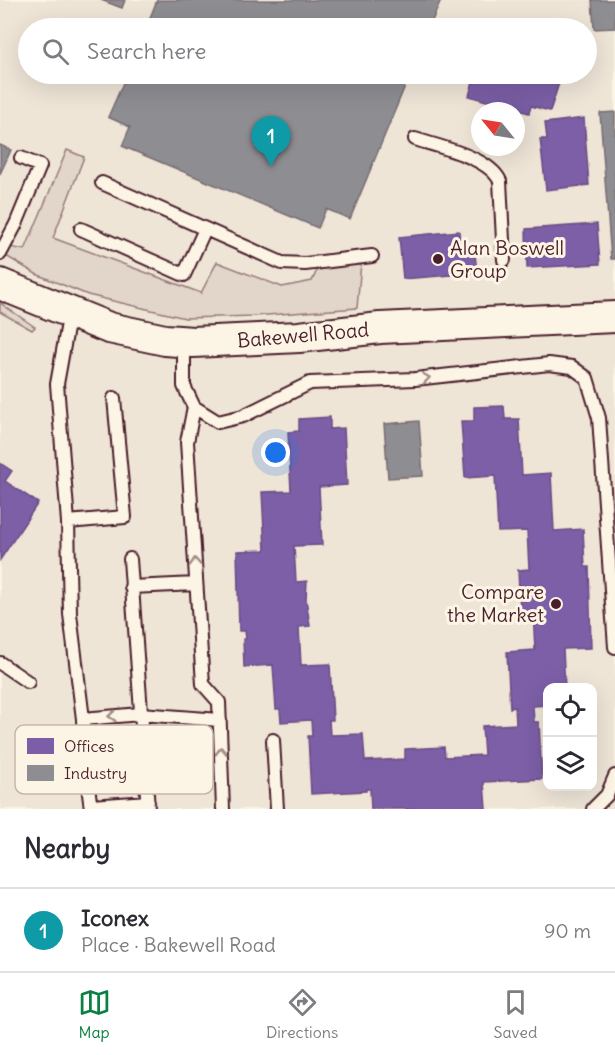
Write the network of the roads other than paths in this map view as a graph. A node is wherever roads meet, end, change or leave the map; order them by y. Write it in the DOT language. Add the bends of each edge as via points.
graph roads {
  1 [pos="415,139"];
  2 [pos="21,158"];
  3 [pos="102,183"];
  4 [pos="81,228"];
  5 [pos="205,229"];
  6 [pos="0,254"];
  7 [pos="372,256"];
  8 [pos="504,260"];
  9 [pos="0,284"];
  10 [pos="70,312"];
  11 [pos="615,317"];
  12 [pos="183,342"];
  13 [pos="114,398"];
  14 [pos="194,407"];
  15 [pos="68,522"];
  16 [pos="130,559"];
  17 [pos="196,584"];
  18 [pos="131,587"];
  19 [pos="615,647"];
  20 [pos="0,663"];
  21 [pos="28,682"];
  22 [pos="140,714"];
  23 [pos="83,719"];
  24 [pos="220,720"];
  25 [pos="83,725"];
  26 [pos="141,725"];
  27 [pos="273,740"];
  28 [pos="615,776"];
  29 [pos="148,805"];
  30 [pos="91,808"];
  31 [pos="223,809"];
  32 [pos="277,809"];
  33 [pos="593,809"];
  1 -- 8 [label="lane" via="481,162 497,174"];
  2 -- 6 [label="lane" via="40,166"];
  3 -- 5 [label="lane"];
  4 -- 5 [label="lane" via="184,275"];
  5 -- 7 [label="lane" via="282,263"];
  9 -- 10 [label="street, Bakewell Road"];
  10 -- 12 [label="street, Bakewell Road" via="109,328"];
  10 -- 15 [label="lane" via="57,384"];
  11 -- 12 [label="street, Bakewell Road"];
  12 -- 14 [label="lane" via="184,386"];
  13 -- 15 [label="lane" via="125,517"];
  17 -- 14 [label="lane, one-way" via="187,442"];
  14 -- 19 [label="lane, one-way" via="218,422 243,416 310,384 415,379 549,364 572,367 587,378 599,418"];
  15 -- 23 [label="lane" via="70,614"];
  16 -- 18 [label="lane"];
  17 -- 18 [label="lane"];
  17 -- 24 [label="lane" via="203,684 219,702"];
  18 -- 22 [label="lane"];
  20 -- 21 [label="lane"];
  22 -- 23 [label="lane, one-way"];
  22 -- 24 [label="lane"];
  22 -- 26 [label="lane"];
  23 -- 25 [label="lane"];
  31 -- 24 [label="lane, one-way"];
  27 -- 32 [label="lane"];
  28 -- 33 [label="lane" via="608,795"];
  29 -- 30 [label="lane"];
}
